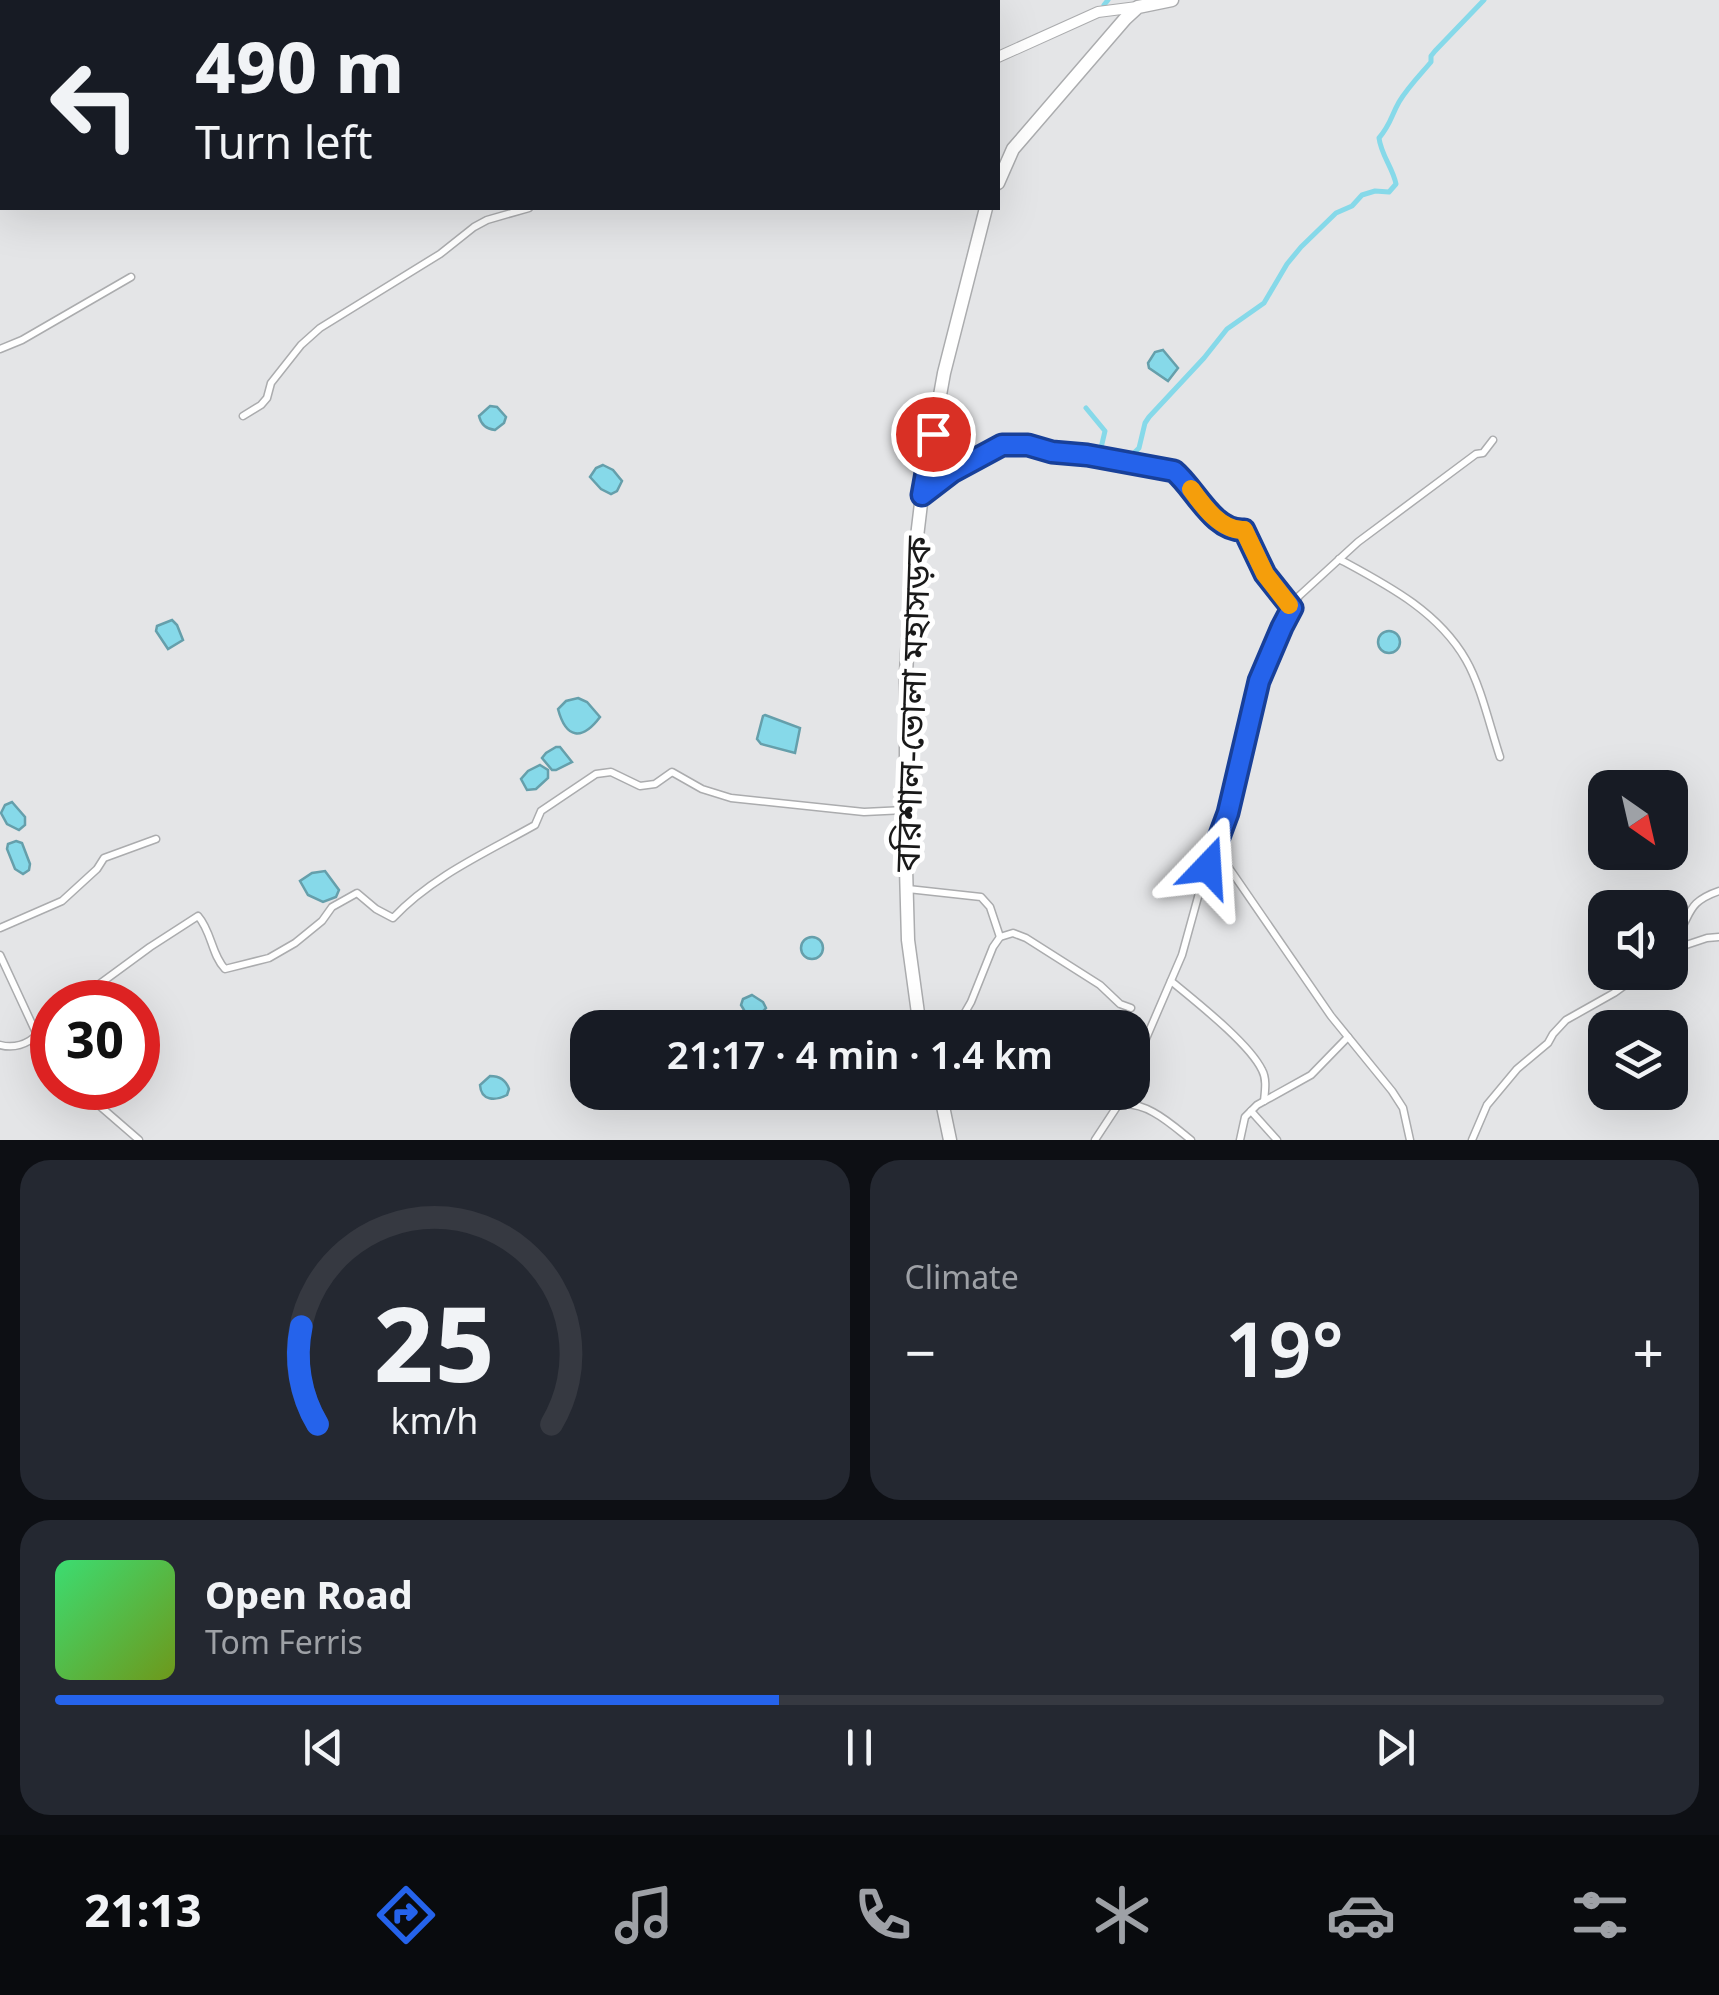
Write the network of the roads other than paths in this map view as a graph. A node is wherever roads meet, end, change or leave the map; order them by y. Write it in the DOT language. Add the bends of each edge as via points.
graph roads {
  1 [pos="1104,0"];
  2 [pos="1172,0"];
  3 [pos="1138,7"];
  4 [pos="1098,12"];
  5 [pos="1000,56"];
  6 [pos="1000,178"];
  7 [pos="522,210"];
  8 [pos="985,210"];
  9 [pos="131,278"];
  10 [pos="0,350"];
  11 [pos="243,416"];
  12 [pos="1494,440"];
  13 [pos="922,495"];
  14 [pos="1339,560"];
  15 [pos="1292,608"];
  16 [pos="1500,756"];
  17 [pos="906,810"];
  18 [pos="156,840"];
  19 [pos="1216,848"];
  20 [pos="907,889"];
  21 [pos="1719,891"];
  22 [pos="1688,916"];
  23 [pos="0,928"];
  24 [pos="1000,937"];
  25 [pos="1719,937"];
  26 [pos="1688,944"];
  27 [pos="0,955"];
  28 [pos="105,980"];
  29 [pos="1171,981"];
  30 [pos="1618,990"];
  31 [pos="1132,1008"];
  32 [pos="918,1010"];
  33 [pos="966,1010"];
  34 [pos="30,1020"];
  35 [pos="1150,1029"];
  36 [pos="1348,1037"];
  37 [pos="30,1040"];
  38 [pos="0,1045"];
  39 [pos="1264,1101"];
  40 [pos="104,1110"];
  41 [pos="944,1110"];
  42 [pos="1115,1110"];
  43 [pos="1147,1110"];
  44 [pos="1251,1111"];
  45 [pos="139,1140"];
  46 [pos="950,1140"];
  47 [pos="1095,1140"];
  48 [pos="1192,1140"];
  49 [pos="1240,1140"];
  50 [pos="1277,1140"];
  51 [pos="1410,1140"];
  52 [pos="1472,1140"];
  1 -- 4 [label="street"];
  2 -- 3 [label="highway"];
  3 -- 4 [label="main road"];
  3 -- 6 [label="highway" via="1013,149"];
  4 -- 5 [label="main road"];
  7 -- 11 [label="street" via="474,227 309,336 271,382 262,405"];
  8 -- 13 [label="highway, বরিশাল-ভোলা মহাসড়ক" via="944,373"];
  9 -- 10 [label="street"];
  12 -- 14 [label="street"];
  13 -- 15 [label="street" via="1002,445 1174,471 1228,528 1244,530 1265,574"];
  13 -- 17 [label="highway, বরিশাল-ভোলা মহাসড়ক" via="907,656"];
  14 -- 15 [label="street"];
  14 -- 16 [label="street" via="1408,597 1449,635 1467,662"];
  15 -- 19 [label="street" via="1259,681"];
  17 -- 20 [label="highway, বরিশাল-ভোলা মহাসড়ক"];
  17 -- 28 [label="street" via="731,798 672,772 640,786 611,772 596,774 542,811 535,825 446,876 393,918 357,892 269,958 224,970 198,916"];
  18 -- 23 [label="street" via="104,858 62,901"];
  19 -- 29 [label="street"];
  19 -- 36 [label="street"];
  20 -- 24 [label="street" via="981,898"];
  20 -- 32 [label="highway, বরিশাল-ভোলা মহাসড়ক"];
  21 -- 22 [label="street"];
  24 -- 31 [label="street" via="1026,938"];
  24 -- 33 [label="street"];
  25 -- 26 [label="street"];
  27 -- 34 [label="street"];
  29 -- 35 [label="street"];
  29 -- 39 [label="street" via="1262,1068"];
  30 -- 52 [label="street" via="1566,1020 1517,1069 1486,1104"];
  36 -- 39 [label="street" via="1311,1075"];
  36 -- 51 [label="street" via="1403,1108"];
  37 -- 38 [label="street"];
  39 -- 44 [label="street"];
  40 -- 45 [label="street"];
  41 -- 46 [label="highway"];
  42 -- 47 [label="street"];
  43 -- 48 [label="street"];
  44 -- 49 [label="street"];
  44 -- 50 [label="street"];
}
